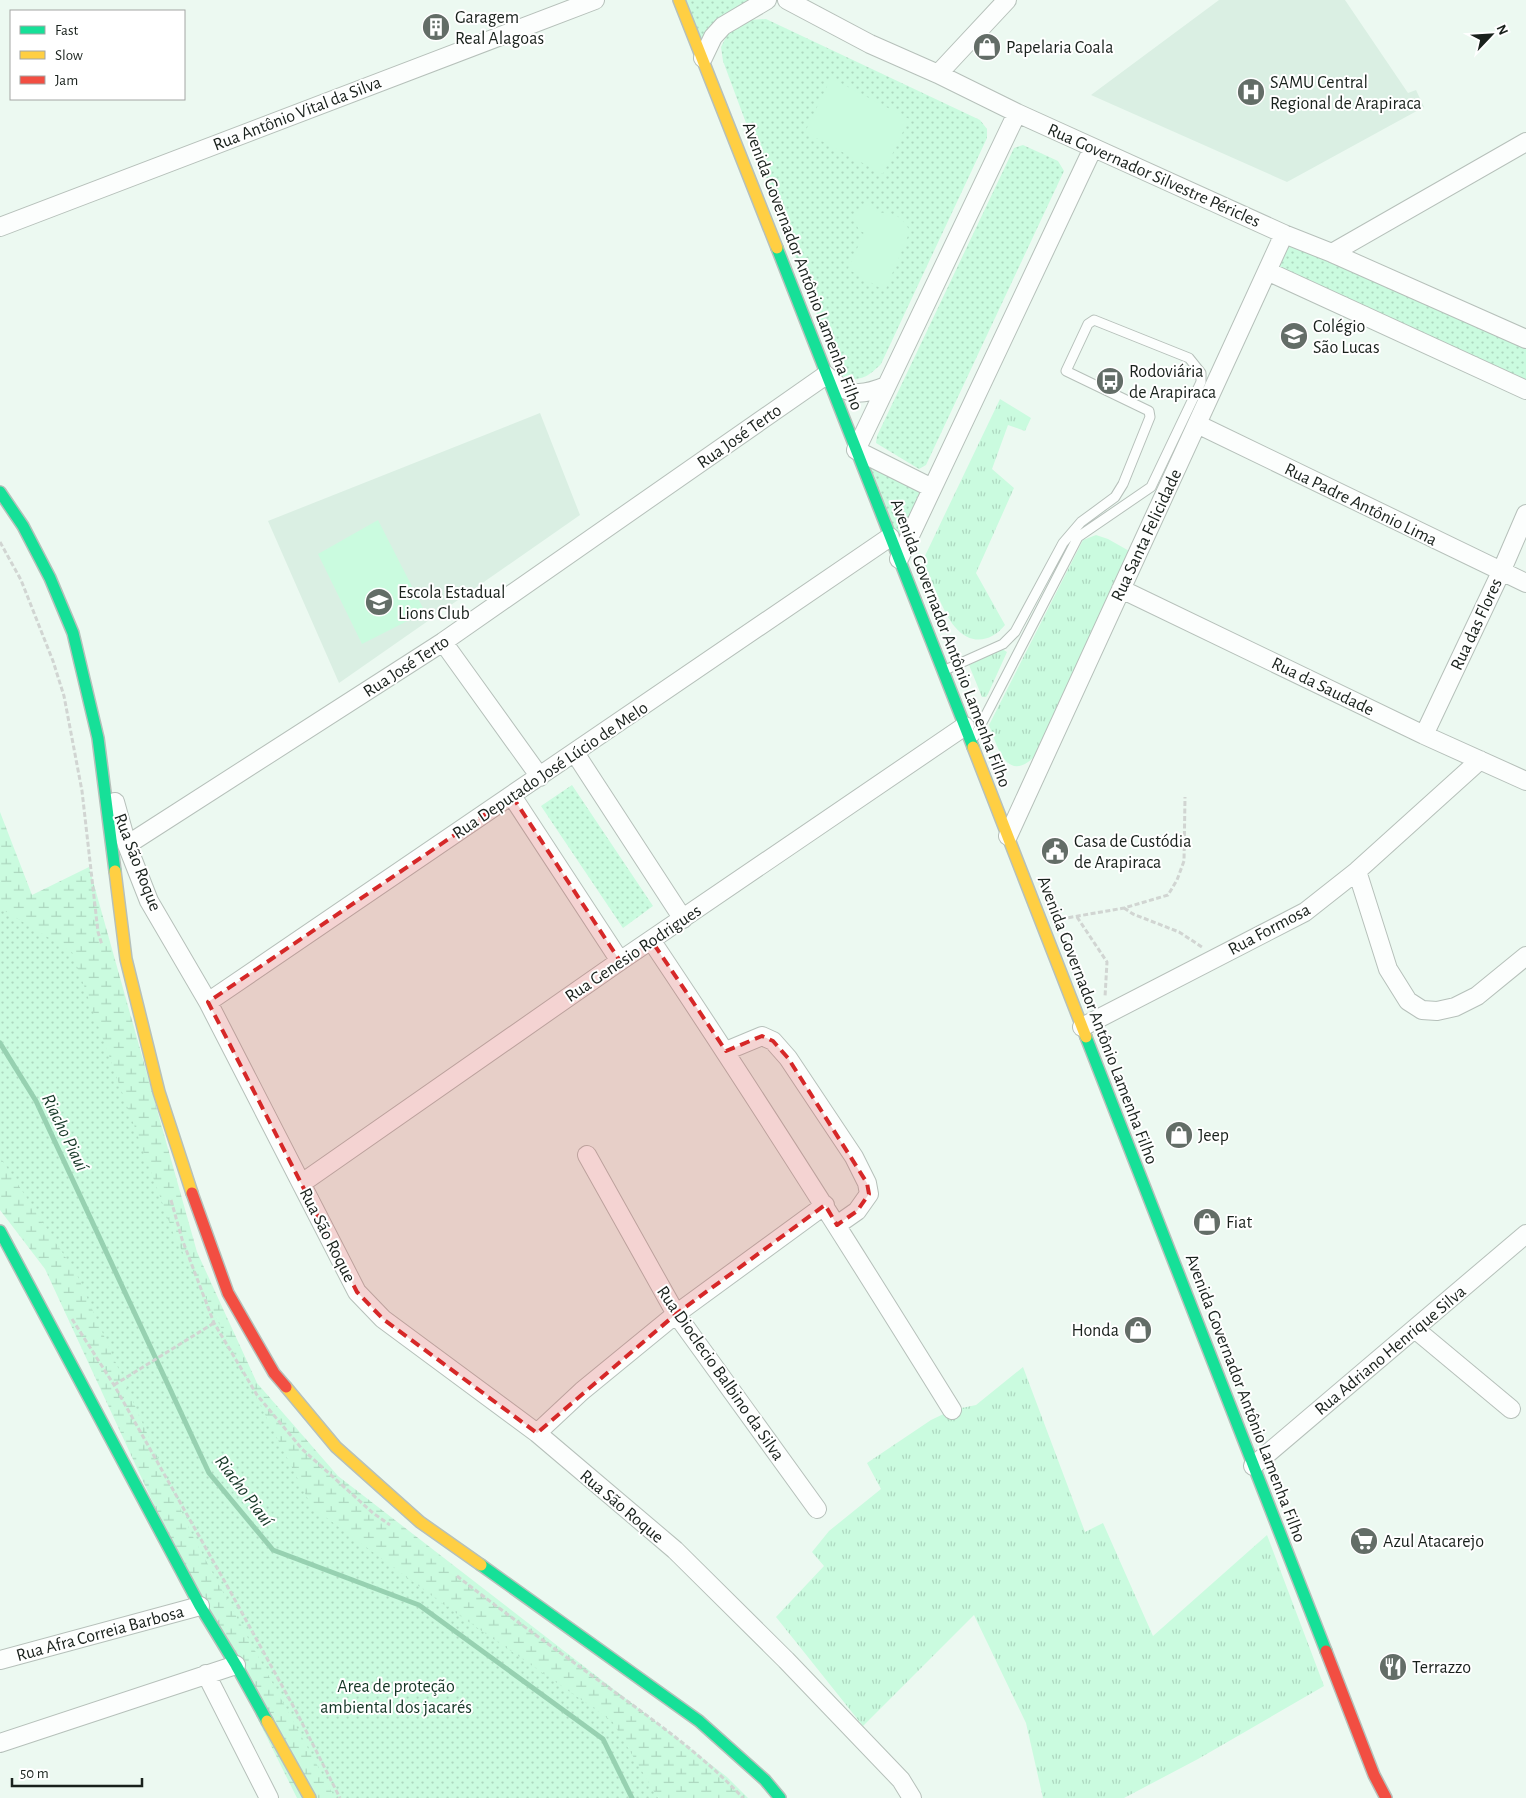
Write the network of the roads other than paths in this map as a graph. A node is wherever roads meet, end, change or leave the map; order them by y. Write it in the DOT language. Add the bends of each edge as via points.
graph roads {
  1 [pos="595,0"];
  2 [pos="679,0"];
  3 [pos="767,0"];
  4 [pos="787,0"];
  5 [pos="1007,0"];
  6 [pos="703,58"];
  7 [pos="938,74"];
  8 [pos="1017,113"];
  9 [pos="1526,142"];
  10 [pos="1093,148"];
  11 [pos="0,227"];
  12 [pos="1284,234"];
  13 [pos="1332,253"];
  14 [pos="1267,271"];
  15 [pos="1526,339"];
  16 [pos="826,375"];
  17 [pos="886,386"];
  18 [pos="1526,390"];
  19 [pos="1197,424"];
  20 [pos="856,450"];
  21 [pos="932,488"];
  22 [pos="0,492"];
  23 [pos="1526,514"];
  24 [pos="890,537"];
  25 [pos="899,559"];
  26 [pos="1501,572"];
  27 [pos="1526,583"];
  28 [pos="1121,589"];
  29 [pos="443,642"];
  30 [pos="944,671"];
  31 [pos="964,726"];
  32 [pos="1424,735"];
  33 [pos="98,738"];
  34 [pos="971,743"];
  35 [pos="575,753"];
  36 [pos="1480,760"];
  37 [pos="540,777"];
  38 [pos="1526,781"];
  39 [pos="512,796"];
  40 [pos="1008,836"];
  41 [pos="127,845"];
  42 [pos="1358,871"];
  43 [pos="682,919"];
  44 [pos="651,940"];
  45 [pos="1526,956"];
  46 [pos="620,961"];
  47 [pos="208,1002"];
  48 [pos="1082,1027"];
  49 [pos="726,1051"];
  50 [pos="587,1155"];
  51 [pos="302,1183"];
  52 [pos="825,1205"];
  53 [pos="838,1225"];
  54 [pos="0,1230"];
  55 [pos="1526,1234"];
  56 [pos="676,1314"];
  57 [pos="1414,1329"];
  58 [pos="1511,1409"];
  59 [pos="952,1410"];
  60 [pos="537,1433"];
  61 [pos="1253,1466"];
  62 [pos="817,1509"];
  63 [pos="200,1606"];
  64 [pos="0,1660"];
  65 [pos="236,1665"];
  66 [pos="206,1674"];
  67 [pos="0,1743"];
  68 [pos="1374,1775"];
  69 [pos="269,1798"];
  70 [pos="310,1798"];
  71 [pos="780,1798"];
  72 [pos="912,1798"];
  73 [pos="1380,1798"];
  74 [pos="1386,1798"];
  1 -- 11 [label="street, Rua Antônio Vital da Silva"];
  2 -- 6 [label="main road, Avenida Governador Antônio Lamenha Filho"];
  3 -- 6 [label="street" via="723,26 713,37"];
  4 -- 7 [label="street, Rua Governador Silvestre Péricles" via="870,44"];
  5 -- 7 [label="street"];
  6 -- 16 [label="main road, Avenida Governador Antônio Lamenha Filho"];
  7 -- 8 [label="street, Rua Governador Silvestre Péricles"];
  8 -- 10 [label="street, Rua Governador Silvestre Péricles"];
  8 -- 17 [label="street"];
  9 -- 13 [label="street"];
  10 -- 12 [label="street, Rua Governador Silvestre Péricles"];
  10 -- 21 [label="street"];
  12 -- 13 [label="street, Rua Governador Silvestre Péricles"];
  12 -- 14 [label="street, Rua Santa Felicidade"];
  13 -- 15 [label="street, Rua Governador Silvestre Péricles"];
  14 -- 18 [label="street"];
  14 -- 19 [label="street, Rua Santa Felicidade"];
  16 -- 17 [label="street" via="849,392 862,393"];
  16 -- 20 [label="main road, Avenida Governador Antônio Lamenha Filho"];
  16 -- 29 [label="street, Rua José Terto"];
  17 -- 20 [label="street"];
  19 -- 26 [label="street, Rua Padre Antônio Lima"];
  19 -- 28 [label="street, Rua Santa Felicidade"];
  20 -- 21 [label="street"];
  20 -- 24 [label="main road, Avenida Governador Antônio Lamenha Filho"];
  21 -- 25 [label="street"];
  22 -- 33 [label="main road, Rua São Roque" via="23,526 74,633"];
  23 -- 26 [label="street, Rua das Flores"];
  24 -- 25 [label="main road, Avenida Governador Antônio Lamenha Filho"];
  24 -- 35 [label="street, Rua Deputado José Lúcio de Melo"];
  25 -- 30 [label="main road, Avenida Governador Antônio Lamenha Filho"];
  26 -- 27 [label="street, Rua Padre Antônio Lima"];
  26 -- 32 [label="street, Rua das Flores"];
  28 -- 32 [label="street, Rua da Saudade"];
  28 -- 40 [label="street, Rua Santa Felicidade"];
  29 -- 37 [label="street"];
  29 -- 41 [label="street, Rua José Terto"];
  30 -- 31 [label="main road, Avenida Governador Antônio Lamenha Filho"];
  30 -- 34 [label="lane" via="1002,644 1015,632 1063,543 1081,522 1115,498 1124,484 1150,417 1149,410 1066,371 1088,324 1094,320 1189,358 1201,373 1201,382 1151,487 1078,537"];
  31 -- 34 [label="main road, Avenida Governador Antônio Lamenha Filho"];
  31 -- 43 [label="street, Rua Genesio Rodrigues"];
  32 -- 36 [label="street, Rua da Saudade"];
  33 -- 41 [label="street, Rua São Roque"];
  33 -- 71 [label="main road" via="126,959 158,1092 228,1293 274,1373 336,1447 420,1522 699,1721 765,1780"];
  34 -- 40 [label="main road, Avenida Governador Antônio Lamenha Filho"];
  35 -- 37 [label="street, Rua Deputado José Lúcio de Melo"];
  35 -- 43 [label="street"];
  36 -- 38 [label="street, Rua da Saudade"];
  36 -- 42 [label="street, Rua Formosa"];
  37 -- 39 [label="street, Rua Deputado José Lúcio de Melo"];
  39 -- 46 [label="street"];
  39 -- 47 [label="street, Rua Deputado José Lúcio de Melo"];
  40 -- 48 [label="main road, Avenida Governador Antônio Lamenha Filho"];
  41 -- 47 [label="street, Rua São Roque" via="149,901"];
  42 -- 45 [label="street" via="1388,969 1408,1001 1422,1010 1455,1007 1477,996"];
  42 -- 48 [label="street, Rua Formosa" via="1305,912"];
  43 -- 44 [label="street, Rua Genesio Rodrigues"];
  44 -- 46 [label="street, Rua Genesio Rodrigues"];
  44 -- 49 [label="street"];
  46 -- 51 [label="street, Rua Genesio Rodrigues"];
  47 -- 51 [label="street, Rua São Roque"];
  48 -- 61 [label="main road, Avenida Governador Antônio Lamenha Filho"];
  49 -- 52 [label="street"];
  49 -- 53 [label="street" via="762,1036 773,1041 788,1058 854,1157 869,1194 857,1211"];
  50 -- 56 [label="street, Rua Dioclecio Balbino da Silva"];
  51 -- 60 [label="street, Rua São Roque" via="357,1292 383,1320"];
  52 -- 53 [label="street"];
  52 -- 56 [label="street"];
  53 -- 59 [label="street"];
  54 -- 63 [label="main road"];
  55 -- 57 [label="street, Rua Adriano Henrique Silva"];
  56 -- 60 [label="street" via="582,1391"];
  56 -- 62 [label="street, Rua Dioclecio Balbino da Silva"];
  57 -- 58 [label="street"];
  57 -- 61 [label="street, Rua Adriano Henrique Silva"];
  60 -- 72 [label="street, Rua São Roque" via="675,1550 901,1780"];
  61 -- 68 [label="main road, Avenida Governador Antônio Lamenha Filho"];
  63 -- 64 [label="street, Rua Afra Correia Barbosa"];
  63 -- 65 [label="main road"];
  65 -- 66 [label="street"];
  65 -- 70 [label="main road"];
  66 -- 67 [label="street"];
  66 -- 69 [label="street"];
  68 -- 73 [label="main road"];
  68 -- 74 [label="main road"];
}
